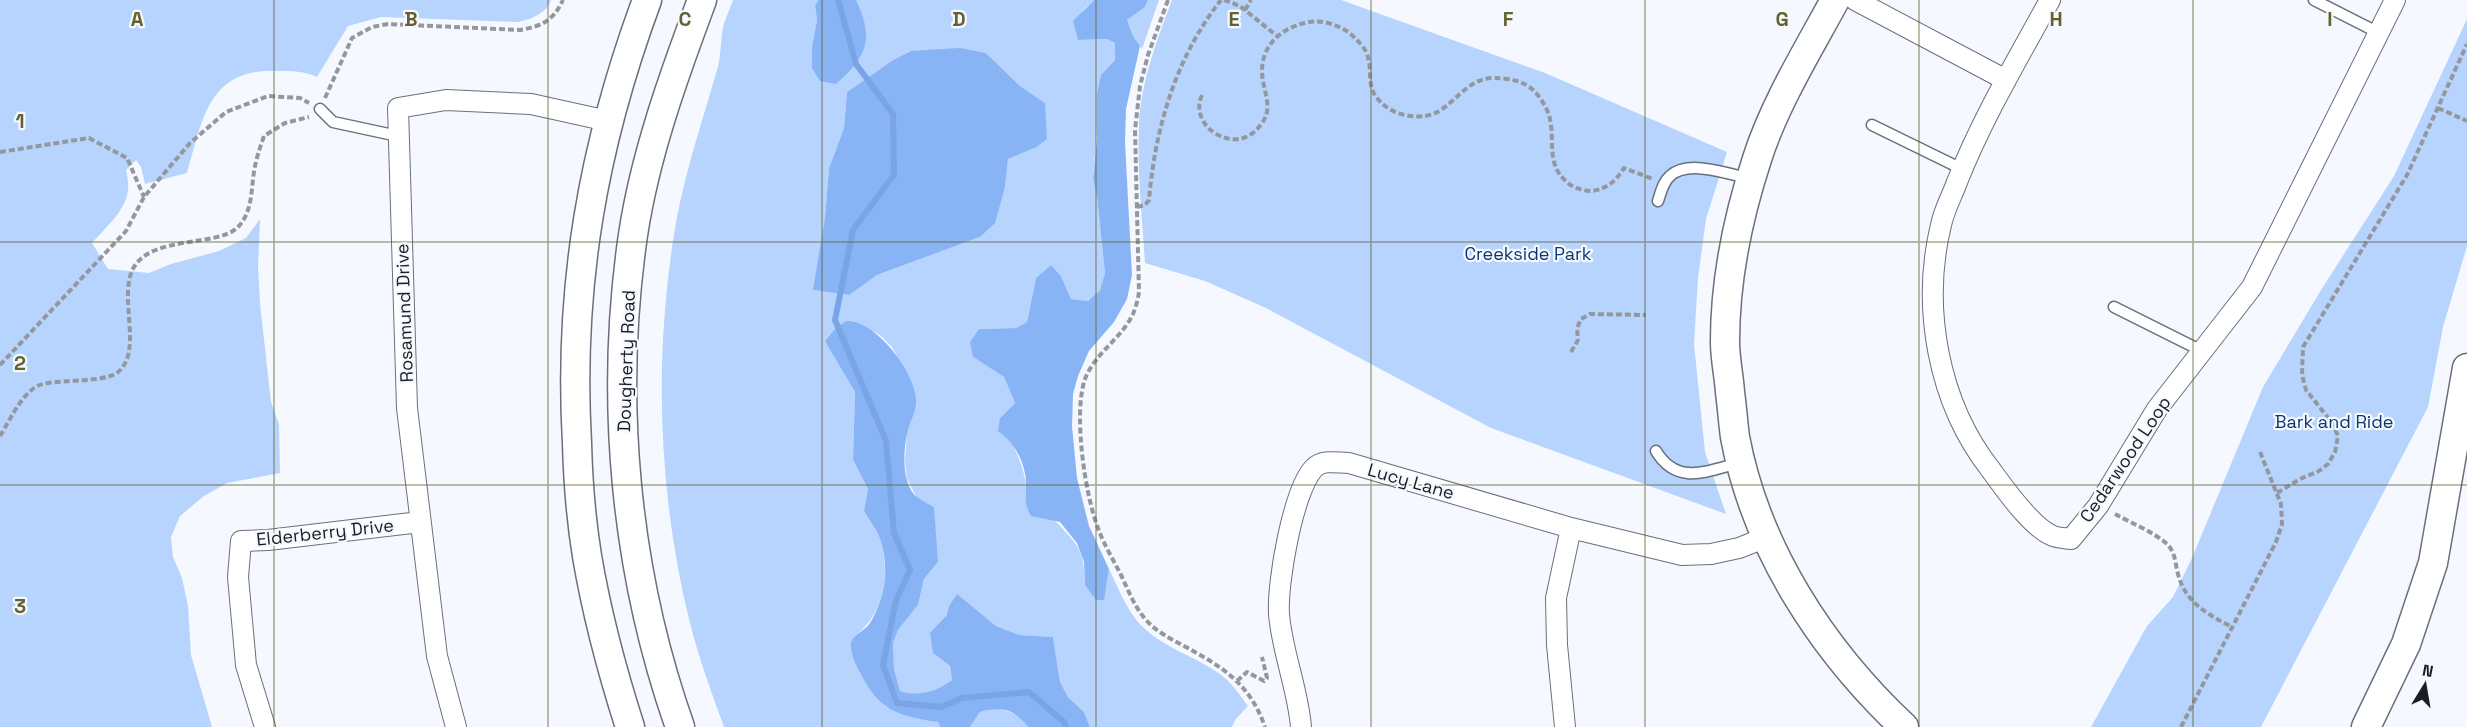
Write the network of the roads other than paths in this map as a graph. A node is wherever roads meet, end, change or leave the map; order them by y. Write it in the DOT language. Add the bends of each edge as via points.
graph roads {
  1 [pos="647,0"];
  2 [pos="702,0"];
  3 [pos="1835,0"];
  4 [pos="1855,0"];
  5 [pos="2050,0"];
  6 [pos="2314,0"];
  7 [pos="2395,0"];
  8 [pos="2379,33"];
  9 [pos="2006,80"];
  10 [pos="320,109"];
  11 [pos="608,121"];
  12 [pos="1872,124"];
  13 [pos="398,136"];
  14 [pos="1962,169"];
  15 [pos="1751,178"];
  16 [pos="1658,201"];
  17 [pos="2114,307"];
  18 [pos="2202,351"];
  19 [pos="2467,368"];
  20 [pos="1656,451"];
  21 [pos="1742,462"];
  22 [pos="420,522"];
  23 [pos="1570,528"];
  24 [pos="1767,537"];
  25 [pos="2367,726"];
  26 [pos="265,727"];
  27 [pos="456,727"];
  28 [pos="630,727"];
  29 [pos="680,727"];
  30 [pos="1301,727"];
  31 [pos="1565,727"];
  32 [pos="1904,727"];
  1 -- 11 [label="main road"];
  2 -- 29 [label="main road, Dougherty Road" via="681,56 642,190 633,235 623,336 624,435 632,532 650,631"];
  3 -- 15 [label="main road" via="1784,96"];
  4 -- 9 [label="street"];
  5 -- 9 [label="street, Cedarwood Loop"];
  6 -- 8 [label="lane"];
  7 -- 8 [label="street, Cedarwood Loop"];
  8 -- 18 [label="street, Cedarwood Loop" via="2252,287"];
  9 -- 14 [label="street, Cedarwood Loop"];
  10 -- 13 [label="lane" via="333,122"];
  11 -- 13 [label="street, Rosamund Drive" via="531,104 446,100 398,108"];
  11 -- 28 [label="main road" via="584,237 574,340 575,410 587,554 609,661"];
  12 -- 14 [label="lane"];
  13 -- 22 [label="street, Rosamund Drive" via="407,408"];
  14 -- 18 [label="street, Cedarwood Loop" via="1941,224 1932,284 1936,342 1951,400 1985,463 2018,506 2052,536 2071,539 2098,506 2157,409"];
  15 -- 16 [label="lane" via="1681,168 1664,183"];
  15 -- 21 [label="main road" via="1730,274 1725,343 1735,438"];
  17 -- 18 [label="lane"];
  19 -- 25 [label="main road" via="2433,563 2406,644"];
  20 -- 21 [label="lane" via="1672,469 1689,474"];
  21 -- 24 [label="main road"];
  22 -- 26 [label="street, Elderberry Drive" via="241,541 238,578 246,665"];
  22 -- 27 [label="street, Rosamund Drive" via="437,656"];
  23 -- 24 [label="street, Lucy Lane" via="1682,555 1711,554"];
  23 -- 30 [label="street, Lucy Lane" via="1349,463 1324,462 1315,468 1302,489 1280,576 1279,614"];
  23 -- 31 [label="street" via="1556,598"];
  24 -- 32 [label="main road" via="1813,623"];
}
